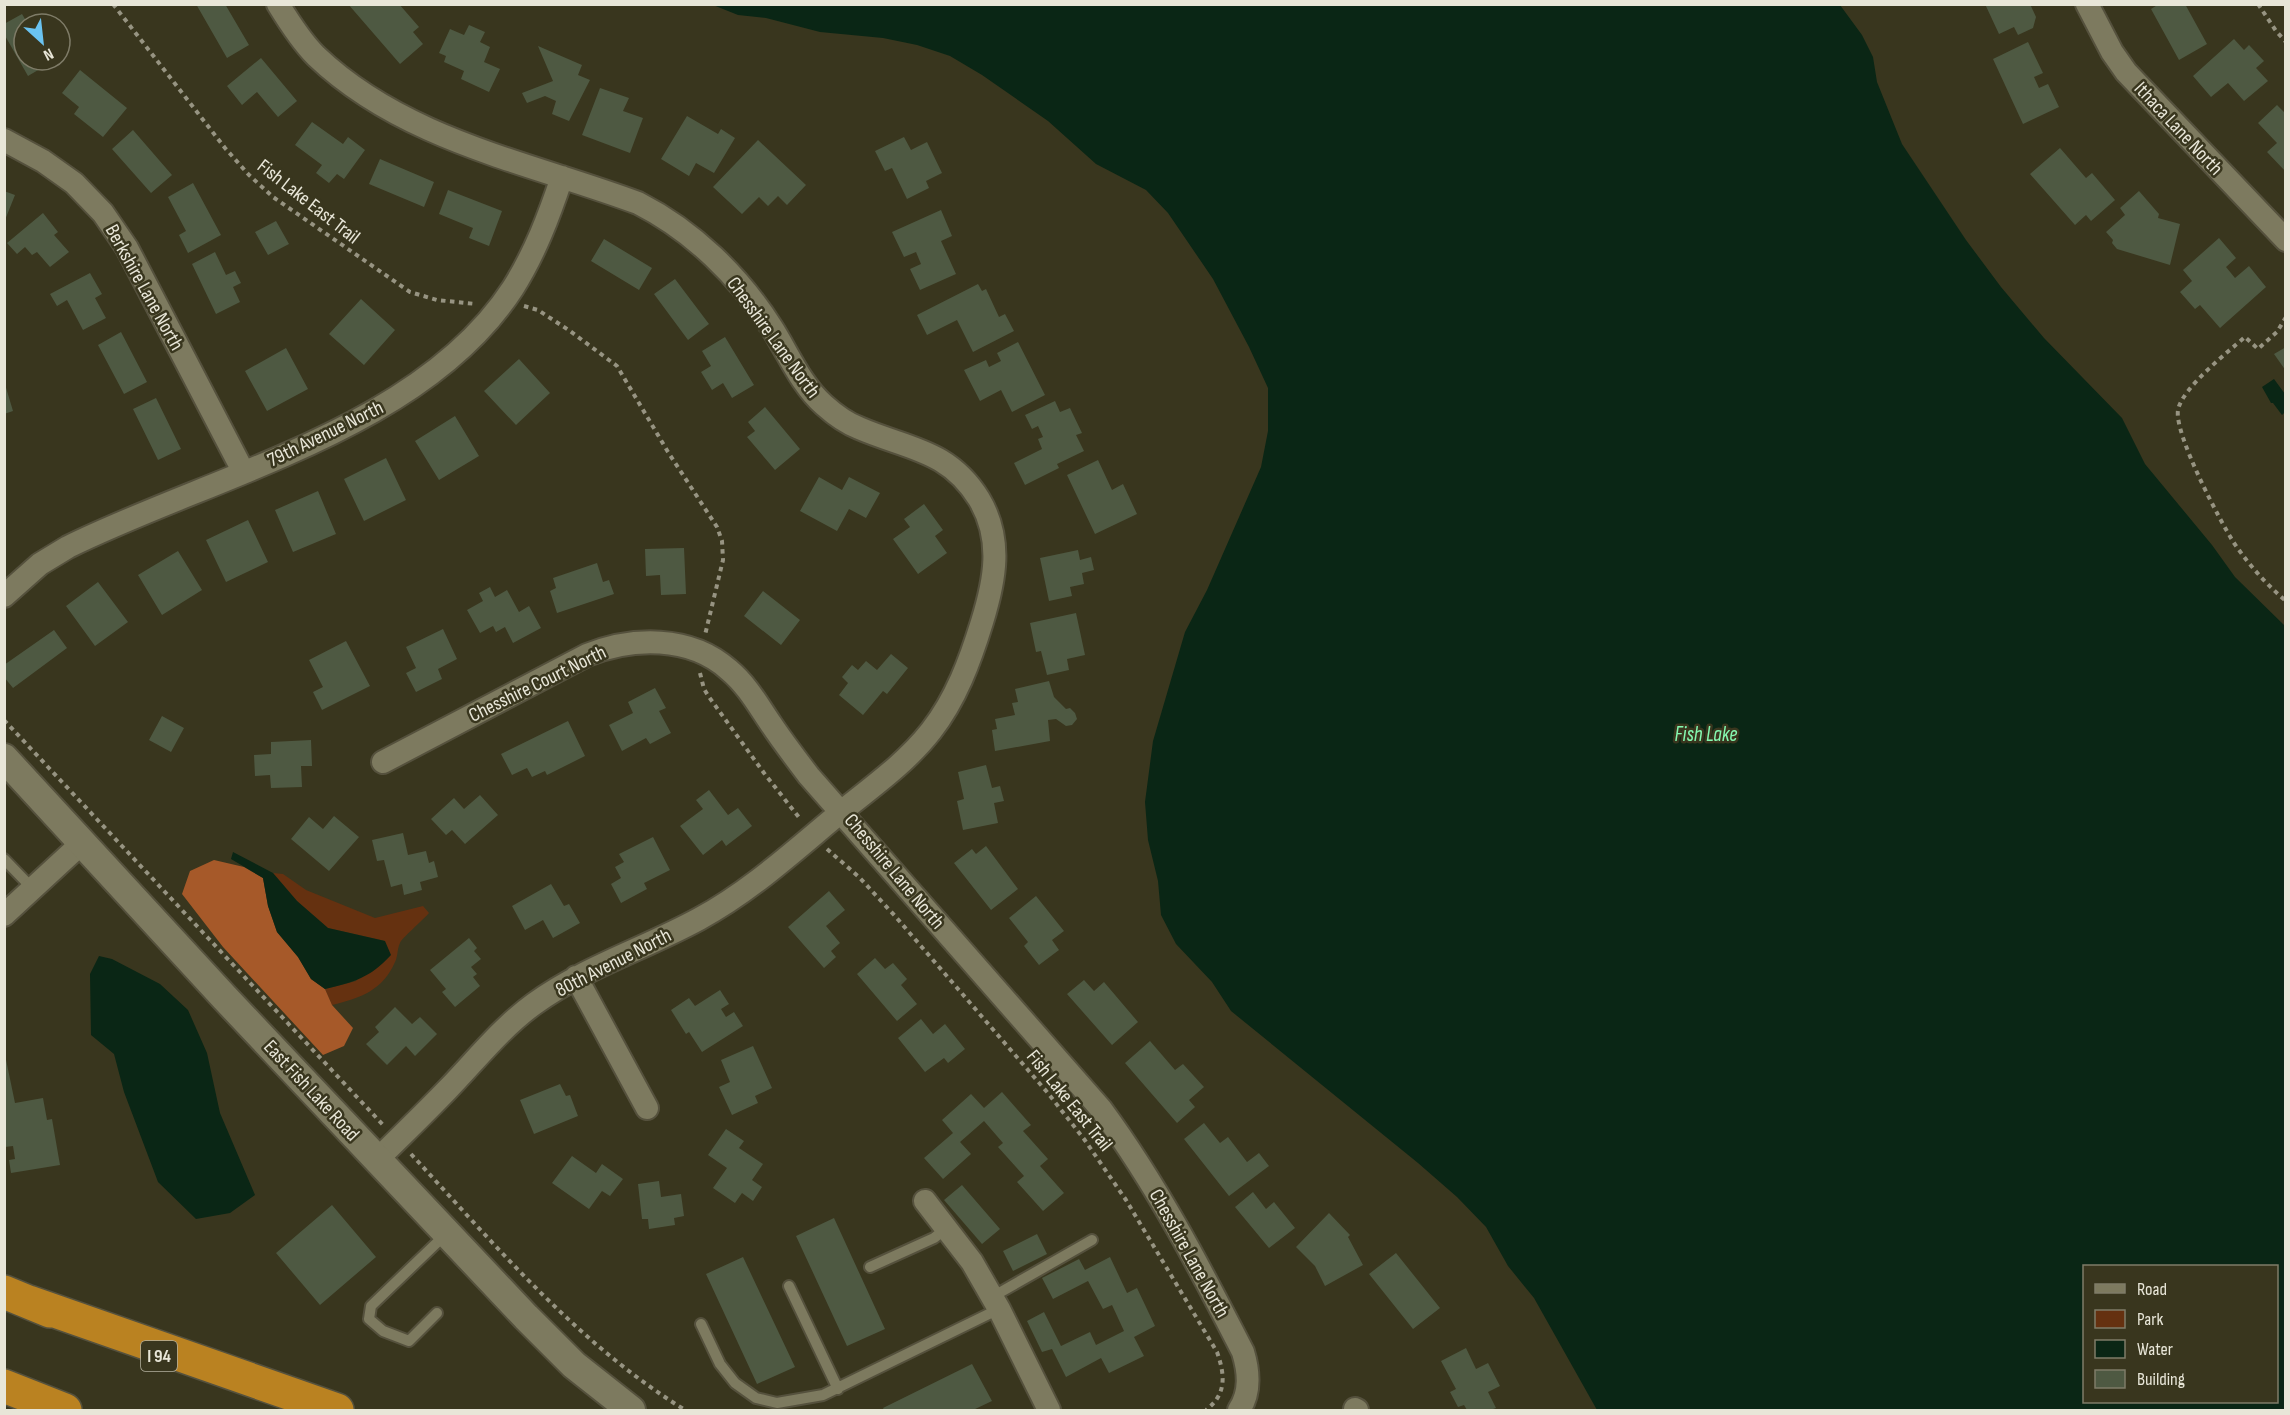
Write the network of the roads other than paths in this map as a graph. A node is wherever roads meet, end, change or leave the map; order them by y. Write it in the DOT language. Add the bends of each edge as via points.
graph roads {
  1 [pos="278,4"];
  2 [pos="2087,4"];
  3 [pos="4,140"];
  4 [pos="562,177"];
  5 [pos="2284,237"];
  6 [pos="243,471"];
  7 [pos="4,596"];
  8 [pos="4,758"];
  9 [pos="383,762"];
  10 [pos="841,812"];
  11 [pos="82,843"];
  12 [pos="4,860"];
  13 [pos="33,889"];
  14 [pos="4,915"];
  15 [pos="576,977"];
  16 [pos="647,1108"];
  17 [pos="377,1160"];
  18 [pos="925,1201"];
  19 [pos="947,1228"];
  20 [pos="447,1233"];
  21 [pos="1092,1240"];
  22 [pos="870,1267"];
  23 [pos="789,1286"];
  24 [pos="17,1297"];
  25 [pos="996,1303"];
  26 [pos="437,1313"];
  27 [pos="701,1324"];
  28 [pos="4,1386"];
  29 [pos="838,1389"];
  30 [pos="1241,1407"];
  31 [pos="65,1410"];
  32 [pos="290,1410"];
  33 [pos="337,1410"];
  34 [pos="631,1410"];
  35 [pos="1049,1410"];
  1 -- 4 [label="street, Chesshire Lane North" via="315,55 384,107 449,138"];
  2 -- 5 [label="street, Ithaca Lane North" via="2112,52 2133,80"];
  3 -- 6 [label="street, Berkshire Lane North" via="74,183 103,213 127,248"];
  4 -- 6 [label="street, 79th Avenue North" via="536,248 513,288 477,332 403,393 354,423"];
  4 -- 10 [label="street, Chesshire Lane North" via="638,203 689,234 734,278 755,305 817,399 857,428 936,456 978,497 987,514 994,535 996,565 972,654 955,694 931,732 900,764"];
  6 -- 7 [label="street, 79th Avenue North" via="68,547 40,564"];
  8 -- 11 [label="street, East Fish Lake Road"];
  9 -- 10 [label="street, Chesshire Court North" via="586,655 630,642 673,644 702,653 734,674 786,746"];
  10 -- 15 [label="street, 80th Avenue North" via="756,882 701,918"];
  10 -- 30 [label="street, Chesshire Lane North" via="1086,1092 1132,1151 1182,1235 1243,1352 1248,1387"];
  11 -- 13 [label="street"];
  11 -- 17 [label="street, East Fish Lake Road"];
  12 -- 13 [label="lane"];
  13 -- 14 [label="street"];
  15 -- 16 [label="street"];
  15 -- 17 [label="street, 80th Avenue North" via="530,1007 490,1042"];
  17 -- 20 [label="street, East Fish Lake Road"];
  18 -- 19 [label="street"];
  19 -- 22 [label="lane" via="934,1238"];
  19 -- 25 [label="street"];
  20 -- 26 [label="lane" via="371,1306 369,1319 383,1332 409,1341"];
  20 -- 34 [label="street, East Fish Lake Road" via="574,1365"];
  21 -- 25 [label="lane"];
  23 -- 29 [label="lane"];
  24 -- 32 [label="highway, I 94"];
  24 -- 33 [label="highway"];
  25 -- 29 [label="lane"];
  25 -- 35 [label="street"];
  27 -- 29 [label="lane" via="720,1364 735,1383 756,1398 777,1403"];
  28 -- 31 [label="highway"];
}
